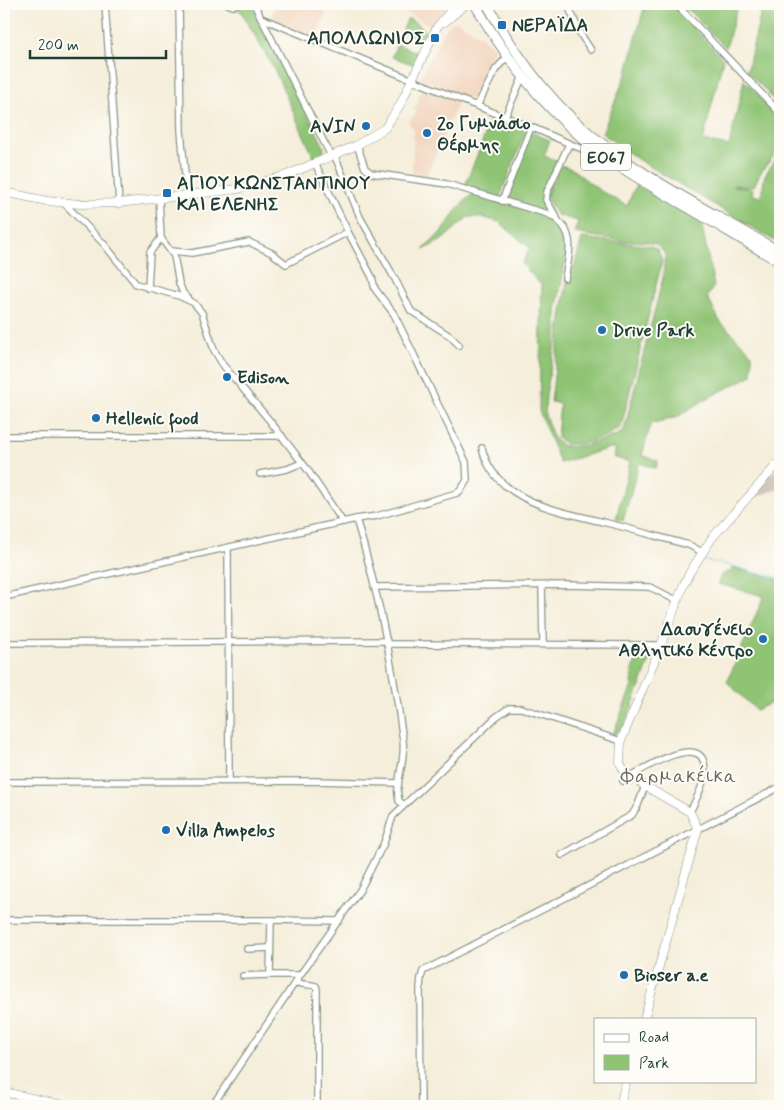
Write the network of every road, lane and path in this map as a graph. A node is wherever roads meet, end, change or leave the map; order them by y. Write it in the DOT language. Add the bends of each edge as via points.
graph roads {
  1 [pos="105,4"];
  2 [pos="179,4"];
  3 [pos="254,4"];
  4 [pos="455,4"];
  5 [pos="466,4"];
  6 [pos="475,4"];
  7 [pos="487,4"];
  8 [pos="492,4"];
  9 [pos="566,4"];
  10 [pos="676,4"];
  11 [pos="261,18"];
  12 [pos="497,22"];
  13 [pos="436,30"];
  14 [pos="591,50"];
  15 [pos="508,56"];
  16 [pos="522,76"];
  17 [pos="412,80"];
  18 [pos="477,106"];
  19 [pos="780,113"];
  20 [pos="505,117"];
  21 [pos="531,127"];
  22 [pos="359,144"];
  23 [pos="569,144"];
  24 [pos="331,156"];
  25 [pos="317,162"];
  26 [pos="616,164"];
  27 [pos="4,192"];
  28 [pos="187,196"];
  29 [pos="159,198"];
  30 [pos="502,201"];
  31 [pos="62,202"];
  32 [pos="119,203"];
  33 [pos="558,219"];
  34 [pos="348,232"];
  35 [pos="161,238"];
  36 [pos="171,251"];
  37 [pos="780,252"];
  38 [pos="780,262"];
  39 [pos="565,278"];
  40 [pos="148,288"];
  41 [pos="194,303"];
  42 [pos="459,345"];
  43 [pos="4,436"];
  44 [pos="282,436"];
  45 [pos="482,448"];
  46 [pos="780,460"];
  47 [pos="302,463"];
  48 [pos="260,474"];
  49 [pos="356,519"];
  50 [pos="342,522"];
  51 [pos="228,548"];
  52 [pos="702,552"];
  53 [pos="542,586"];
  54 [pos="374,587"];
  55 [pos="4,597"];
  56 [pos="677,600"];
  57 [pos="228,642"];
  58 [pos="4,643"];
  59 [pos="387,643"];
  60 [pos="543,644"];
  61 [pos="661,645"];
  62 [pos="621,741"];
  63 [pos="631,776"];
  64 [pos="229,781"];
  65 [pos="623,781"];
  66 [pos="4,782"];
  67 [pos="398,783"];
  68 [pos="645,786"];
  69 [pos="780,787"];
  70 [pos="404,805"];
  71 [pos="690,812"];
  72 [pos="698,829"];
  73 [pos="562,855"];
  74 [pos="4,920"];
  75 [pos="271,920"];
  76 [pos="339,921"];
  77 [pos="270,948"];
  78 [pos="247,949"];
  79 [pos="270,975"];
  80 [pos="300,975"];
  81 [pos="243,976"];
  82 [pos="295,982"];
  83 [pos="644,1018"];
  84 [pos="626,1082"];
  85 [pos="4,1092"];
  86 [pos="67,1106"];
  87 [pos="212,1106"];
  88 [pos="317,1106"];
  89 [pos="421,1106"];
  90 [pos="620,1106"];
  1 -- 32 [label="street"];
  2 -- 28 [label="street" via="181,131"];
  3 -- 11 [label="street"];
  4 -- 13 [label="street"];
  5 -- 13 [label="street"];
  6 -- 15 [label="main road, ΕΟ67"];
  7 -- 12 [label="main road, ΕΟ67"];
  8 -- 12 [label="street"];
  9 -- 14 [label="street" via="580,35"];
  10 -- 19 [label="street"];
  11 -- 17 [label="street"];
  11 -- 24 [label="street"];
  12 -- 37 [label="main road, ΕΟ67" via="535,78 590,134 646,174"];
  13 -- 17 [label="street"];
  15 -- 16 [label="main road, ΕΟ67"];
  15 -- 18 [label="street" via="496,69"];
  16 -- 20 [label="street"];
  16 -- 26 [label="main road, ΕΟ67" via="586,142"];
  17 -- 18 [label="street"];
  17 -- 22 [label="street" via="389,124"];
  18 -- 20 [label="street"];
  20 -- 21 [label="street"];
  21 -- 23 [label="street"];
  21 -- 30 [label="street"];
  22 -- 24 [label="street"];
  22 -- 30 [label="street" via="369,172 460,188"];
  23 -- 26 [label="street"];
  23 -- 33 [label="street" via="547,192 546,200"];
  24 -- 25 [label="street"];
  24 -- 42 [label="street" via="411,311"];
  25 -- 28 [label="street" via="264,183"];
  25 -- 34 [label="street"];
  26 -- 38 [label="main road, ΕΟ67"];
  27 -- 31 [label="street"];
  28 -- 29 [label="street"];
  29 -- 32 [label="street"];
  29 -- 35 [label="street"];
  30 -- 33 [label="street"];
  31 -- 32 [label="street"];
  31 -- 40 [label="street" via="104,244 131,279"];
  33 -- 39 [label="street" via="565,226 569,241"];
  34 -- 36 [label="street" via="286,264 249,242 192,252"];
  34 -- 49 [label="street" via="375,289 394,314 466,462 467,471 467,480 457,493"];
  35 -- 36 [label="street"];
  35 -- 40 [label="street" via="150,252"];
  36 -- 41 [label="street" via="181,289"];
  40 -- 41 [label="street"];
  41 -- 44 [label="street" via="202,313 222,366"];
  43 -- 44 [label="street"];
  44 -- 47 [label="street"];
  45 -- 52 [label="street" via="485,461 494,473 531,502 689,545"];
  46 -- 52 [label="street"];
  47 -- 48 [label="street"];
  47 -- 50 [label="street"];
  49 -- 50 [label="street"];
  49 -- 54 [label="street"];
  50 -- 51 [label="street"];
  51 -- 55 [label="street"];
  51 -- 57 [label="street"];
  52 -- 56 [label="street"];
  53 -- 54 [label="street"];
  53 -- 56 [label="street" via="648,587"];
  53 -- 60 [label="street"];
  54 -- 59 [label="street"];
  56 -- 61 [label="street"];
  57 -- 58 [label="street"];
  57 -- 59 [label="street"];
  57 -- 64 [label="street"];
  59 -- 60 [label="street"];
  59 -- 67 [label="street" via="404,755"];
  60 -- 61 [label="street"];
  61 -- 62 [label="street"];
  62 -- 63 [label="street" via="620,763"];
  62 -- 70 [label="street" via="526,709 509,708"];
  63 -- 65 [label="street"];
  63 -- 68 [label="street"];
  63 -- 71 [label="street" via="680,752 697,755 704,764 704,777"];
  64 -- 66 [label="street"];
  64 -- 67 [label="street"];
  67 -- 70 [label="street" via="396,791"];
  68 -- 71 [label="street"];
  68 -- 73 [label="street" via="632,814"];
  69 -- 72 [label="street"];
  70 -- 76 [label="street" via="394,816 360,890"];
  71 -- 72 [label="street"];
  72 -- 83 [label="street"];
  72 -- 89 [label="street" via="423,971 420,987"];
  74 -- 75 [label="street"];
  75 -- 76 [label="street"];
  75 -- 77 [label="street"];
  76 -- 80 [label="street"];
  77 -- 78 [label="street"];
  77 -- 79 [label="street"];
  79 -- 80 [label="street"];
  79 -- 81 [label="street"];
  80 -- 82 [label="street"];
  82 -- 87 [label="street"];
  82 -- 88 [label="street" via="314,985 317,989"];
  84 -- 90 [label="street"];
  85 -- 86 [label="street"];
}
